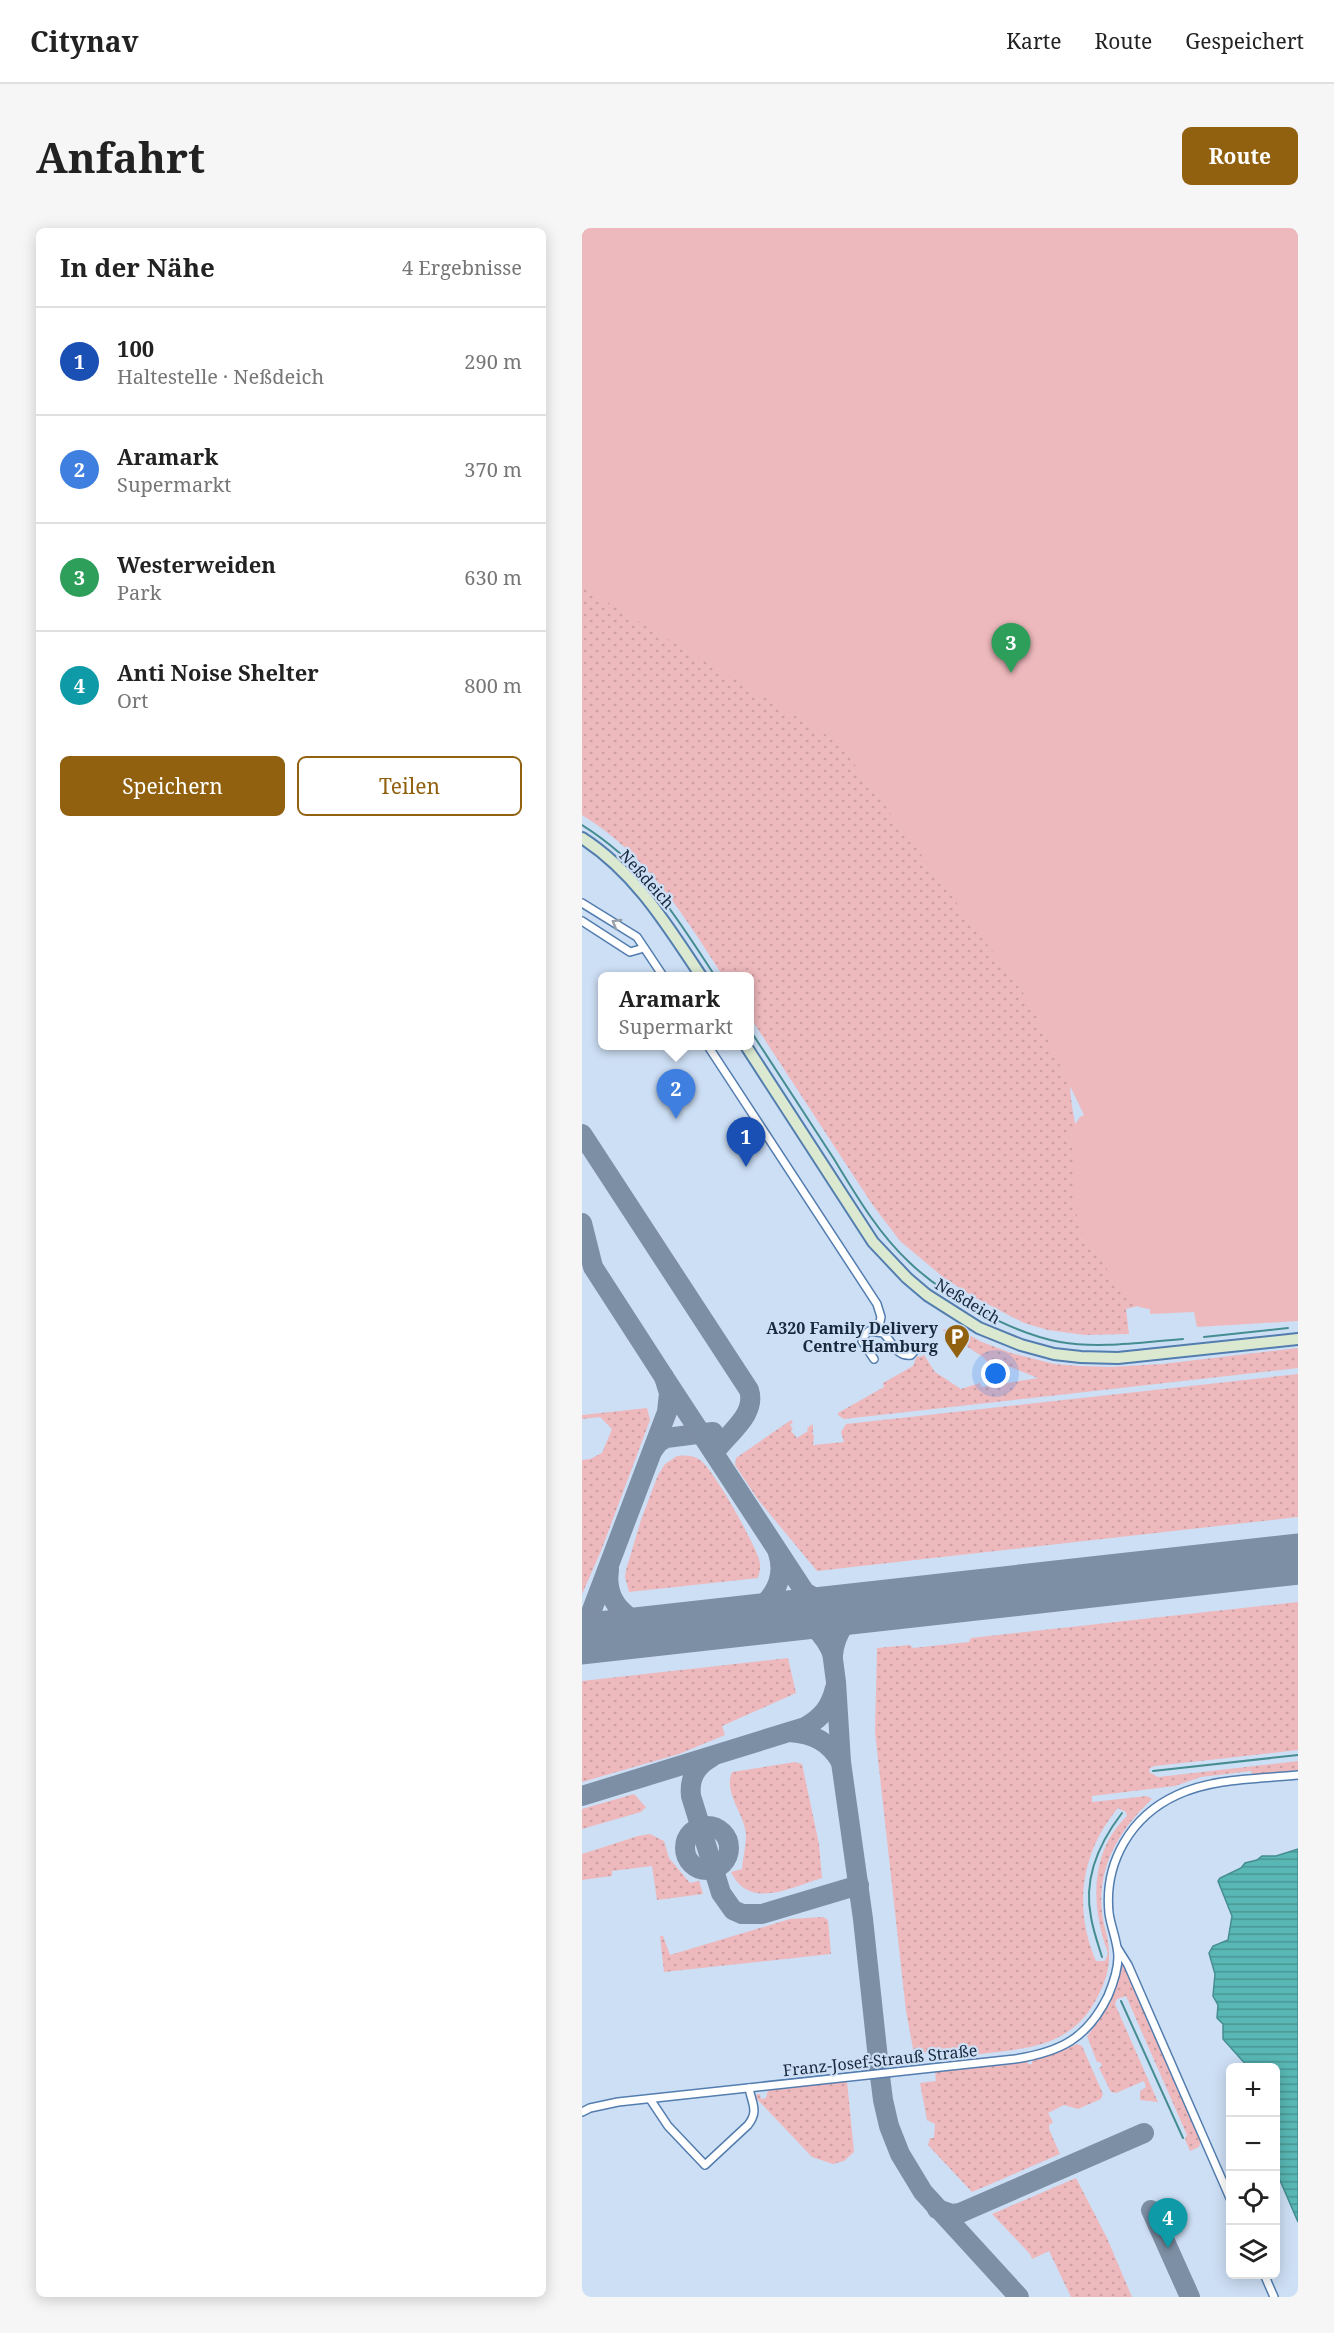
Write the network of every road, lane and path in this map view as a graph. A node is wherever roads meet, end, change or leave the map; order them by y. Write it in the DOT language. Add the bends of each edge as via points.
graph roads {
  1 [pos="582,838"];
  2 [pos="582,903"];
  3 [pos="582,921"];
  4 [pos="644,948"];
  5 [pos="660,972"];
  6 [pos="698,972"];
  7 [pos="711,1050"];
  8 [pos="749,1050"];
  9 [pos="878,1331"];
  10 [pos="1298,1339"];
  11 [pos="918,1347"];
  12 [pos="874,1359"];
  13 [pos="1298,1775"];
  14 [pos="1117,1948"];
  15 [pos="749,2088"];
  16 [pos="650,2099"];
  17 [pos="582,2112"];
  18 [pos="1226,2189"];
  19 [pos="1266,2279"];
  20 [pos="1274,2297"];
  1 -- 6 [label="street, Neßdeich" via="624,872 654,904"];
  4 -- 2 [label="street, one-way" via="625,928"];
  3 -- 4 [label="street" via="630,952"];
  4 -- 5 [label="street"];
  7 -- 9 [label="street" via="877,1304 882,1317"];
  8 -- 10 [label="street, Neßdeich" via="879,1248 927,1295 980,1328 1021,1346 1081,1357 1118,1358"];
  9 -- 11 [label="street" via="903,1356 911,1355"];
  9 -- 12 [label="street" via="866,1333 862,1341"];
  13 -- 14 [label="street" via="1187,1791 1144,1816 1124,1842 1112,1874 1109,1908"];
  14 -- 15 [label="street, Franz-Josef-Strauß Straße" via="1114,1980 1099,2013 1083,2033 1060,2047 1015,2059"];
  14 -- 18 [label="street" via="1128,1965"];
  15 -- 16 [label="street, Franz-Josef-Strauß Straße"];
  15 -- 16 [label="street" via="756,2109 754,2117 705,2165 668,2126"];
  16 -- 17 [label="street, Franz-Josef-Strauß Straße" via="606,2104"];
  19 -- 20 [label="street"];
}
